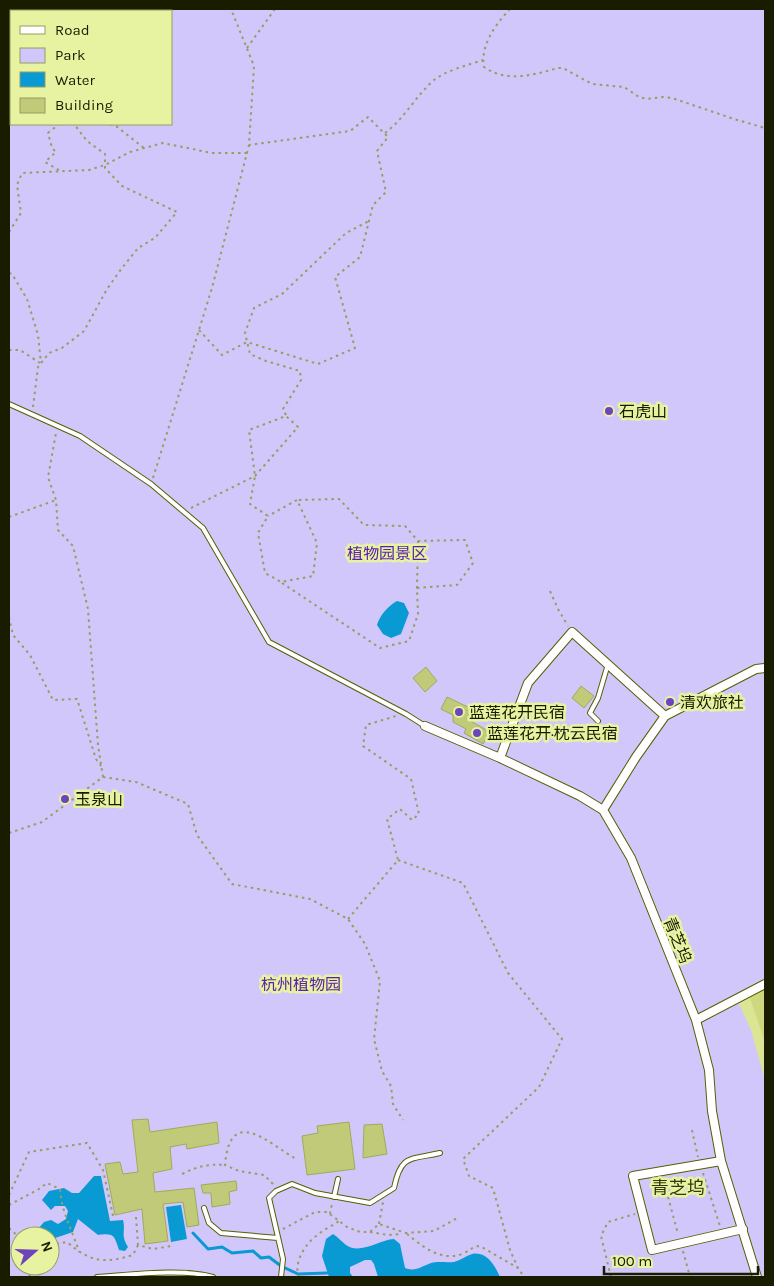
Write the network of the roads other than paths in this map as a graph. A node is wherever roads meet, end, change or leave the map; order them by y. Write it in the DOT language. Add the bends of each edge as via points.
graph roads {
  1 [pos="9,404"];
  2 [pos="608,664"];
  3 [pos="765,668"];
  4 [pos="665,716"];
  5 [pos="598,721"];
  6 [pos="425,726"];
  7 [pos="500,758"];
  8 [pos="603,810"];
  9 [pos="765,984"];
  10 [pos="696,1020"];
  11 [pos="440,1152"];
  12 [pos="721,1161"];
  13 [pos="338,1179"];
  14 [pos="334,1197"];
  15 [pos="204,1208"];
  16 [pos="743,1229"];
  17 [pos="278,1238"];
  18 [pos="281,1276"];
  19 [pos="97,1277"];
  20 [pos="213,1277"];
  21 [pos="757,1277"];
  1 -- 6 [label="lane" via="80,436 151,484 203,528 268,642"];
  2 -- 4 [label="street"];
  2 -- 5 [label="lane" via="590,713"];
  2 -- 7 [label="street" via="572,632 528,682"];
  3 -- 4 [label="street" via="756,669"];
  4 -- 8 [label="street"];
  6 -- 7 [label="street, 青芝坞"];
  7 -- 8 [label="street, 青芝坞"];
  8 -- 10 [label="street, 青芝坞" via="631,858"];
  9 -- 10 [label="street"];
  10 -- 12 [label="street, 青芝坞" via="709,1070"];
  11 -- 14 [label="lane" via="405,1161 398,1170 394,1188 370,1203"];
  12 -- 16 [label="street, 青芝坞"];
  12 -- 16 [label="street" via="633,1176 652,1250"];
  13 -- 14 [label="lane"];
  14 -- 17 [label="lane" via="292,1184 276,1191 269,1198"];
  15 -- 17 [label="lane" via="209,1223 221,1233"];
  16 -- 21 [label="street, 青芝坞"];
  17 -- 18 [label="lane" via="283,1259"];
  19 -- 20 [label="lane" via="146,1274"];
}
